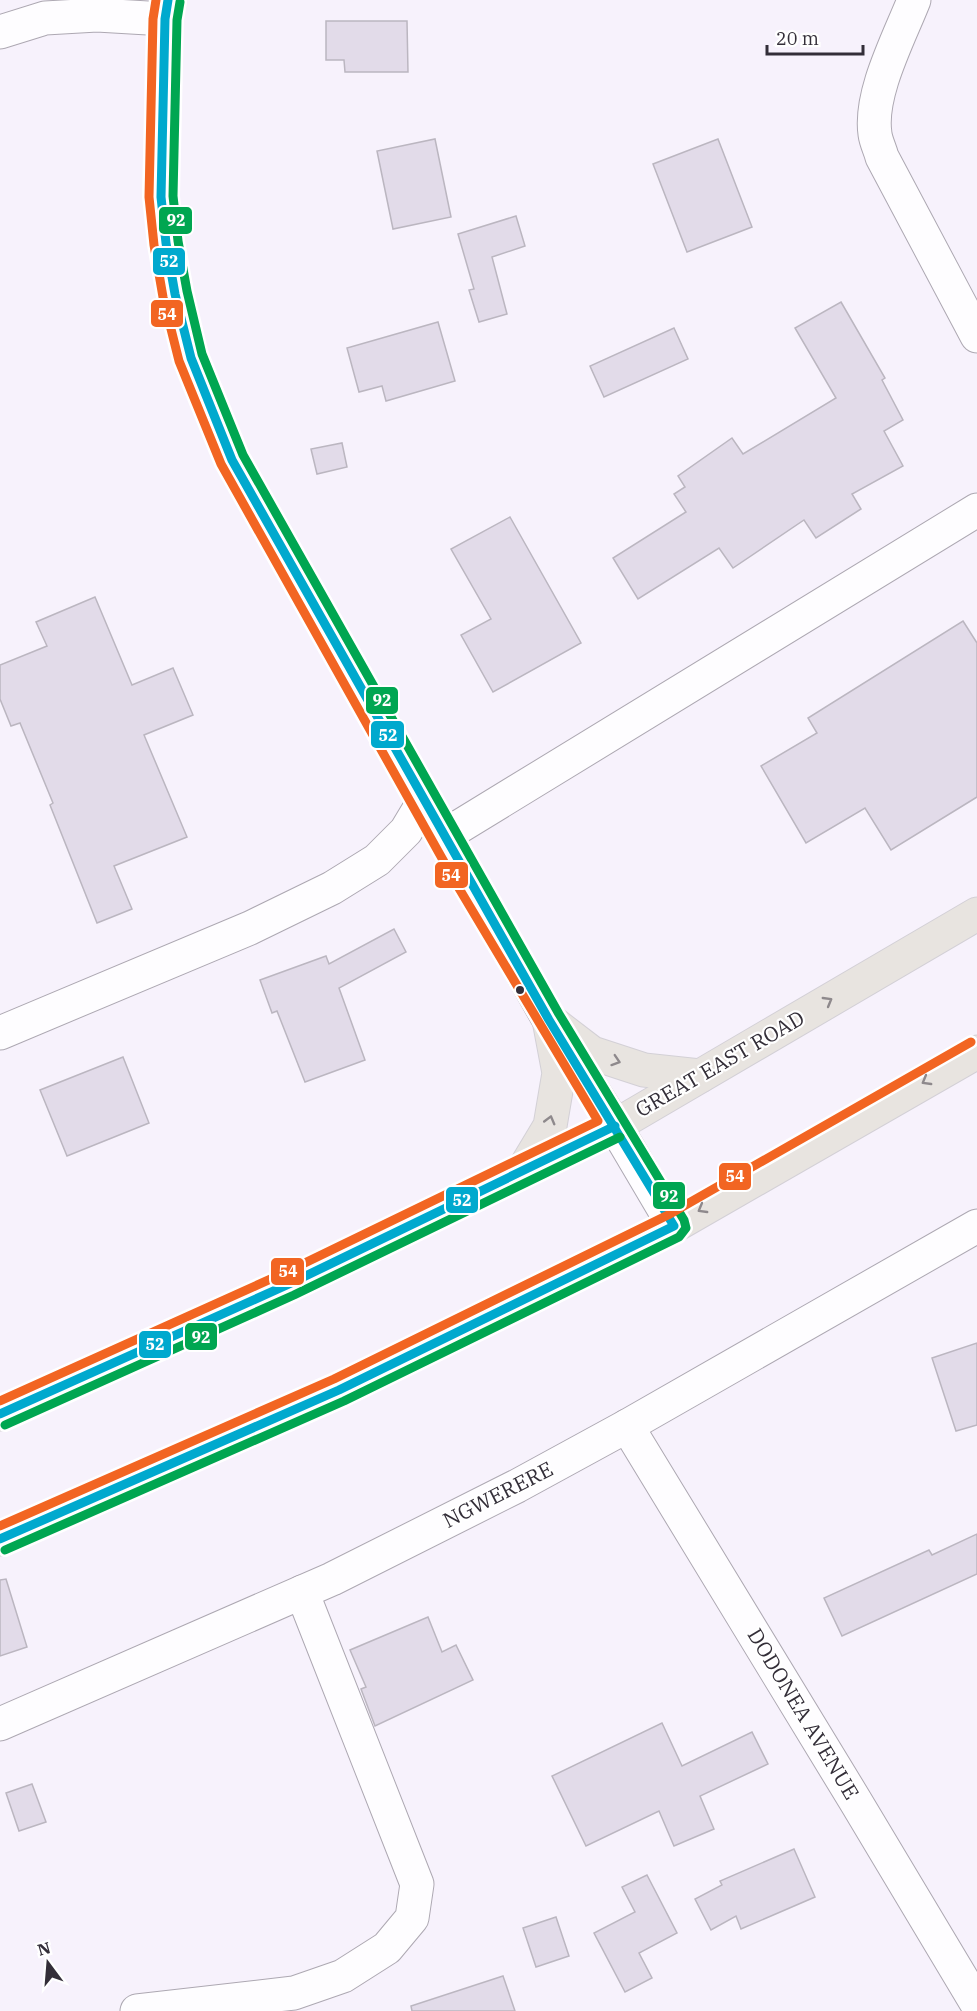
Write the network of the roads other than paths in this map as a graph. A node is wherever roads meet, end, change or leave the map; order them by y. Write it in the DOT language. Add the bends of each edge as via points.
graph roads {
  1 [pos="914,0"];
  2 [pos="166,10"];
  3 [pos="0,32"];
  4 [pos="977,336"];
  5 [pos="977,510"];
  6 [pos="424,801"];
  7 [pos="444,836"];
  8 [pos="977,914"];
  9 [pos="549,1020"];
  10 [pos="0,1033"];
  11 [pos="977,1052"];
  12 [pos="700,1076"];
  13 [pos="615,1126"];
  14 [pos="523,1171"];
  15 [pos="674,1226"];
  16 [pos="977,1226"];
  17 [pos="0,1413"];
  18 [pos="627,1426"];
  19 [pos="0,1539"];
  20 [pos="302,1592"];
  21 [pos="0,1724"];
  22 [pos="977,2004"];
  23 [pos="137,2011"];
  1 -- 4 [label="street" via="880,86 875,136 882,157"];
  2 -- 3 [label="street" via="45,18"];
  2 -- 6 [label="street" via="161,197 175,294 191,358 232,460"];
  5 -- 7 [label="street"];
  6 -- 7 [label="street"];
  6 -- 10 [label="street" via="406,831 377,860 332,888 250,928"];
  7 -- 9 [label="street"];
  12 -- 8 [label="main road, GREAT EAST ROAD, one-way"];
  9 -- 12 [label="main road, one-way" via="592,1053 644,1070"];
  9 -- 13 [label="street"];
  14 -- 9 [label="main road, one-way" via="549,1126 559,1073"];
  11 -- 15 [label="main road, one-way"];
  12 -- 13 [label="main road, GREAT EAST ROAD"];
  13 -- 14 [label="main road, GREAT EAST ROAD"];
  13 -- 15 [label="street"];
  14 -- 17 [label="main road, GREAT EAST ROAD" via="289,1284"];
  15 -- 19 [label="main road" via="339,1390"];
  16 -- 18 [label="street, NGWERERE"];
  18 -- 20 [label="street, NGWERERE" via="517,1486"];
  18 -- 22 [label="street, DODONEA AVENUE"];
  20 -- 21 [label="street, NGWERERE"];
  20 -- 23 [label="street" via="417,1884 412,1918 378,1954 343,1976 294,1993"];
}
